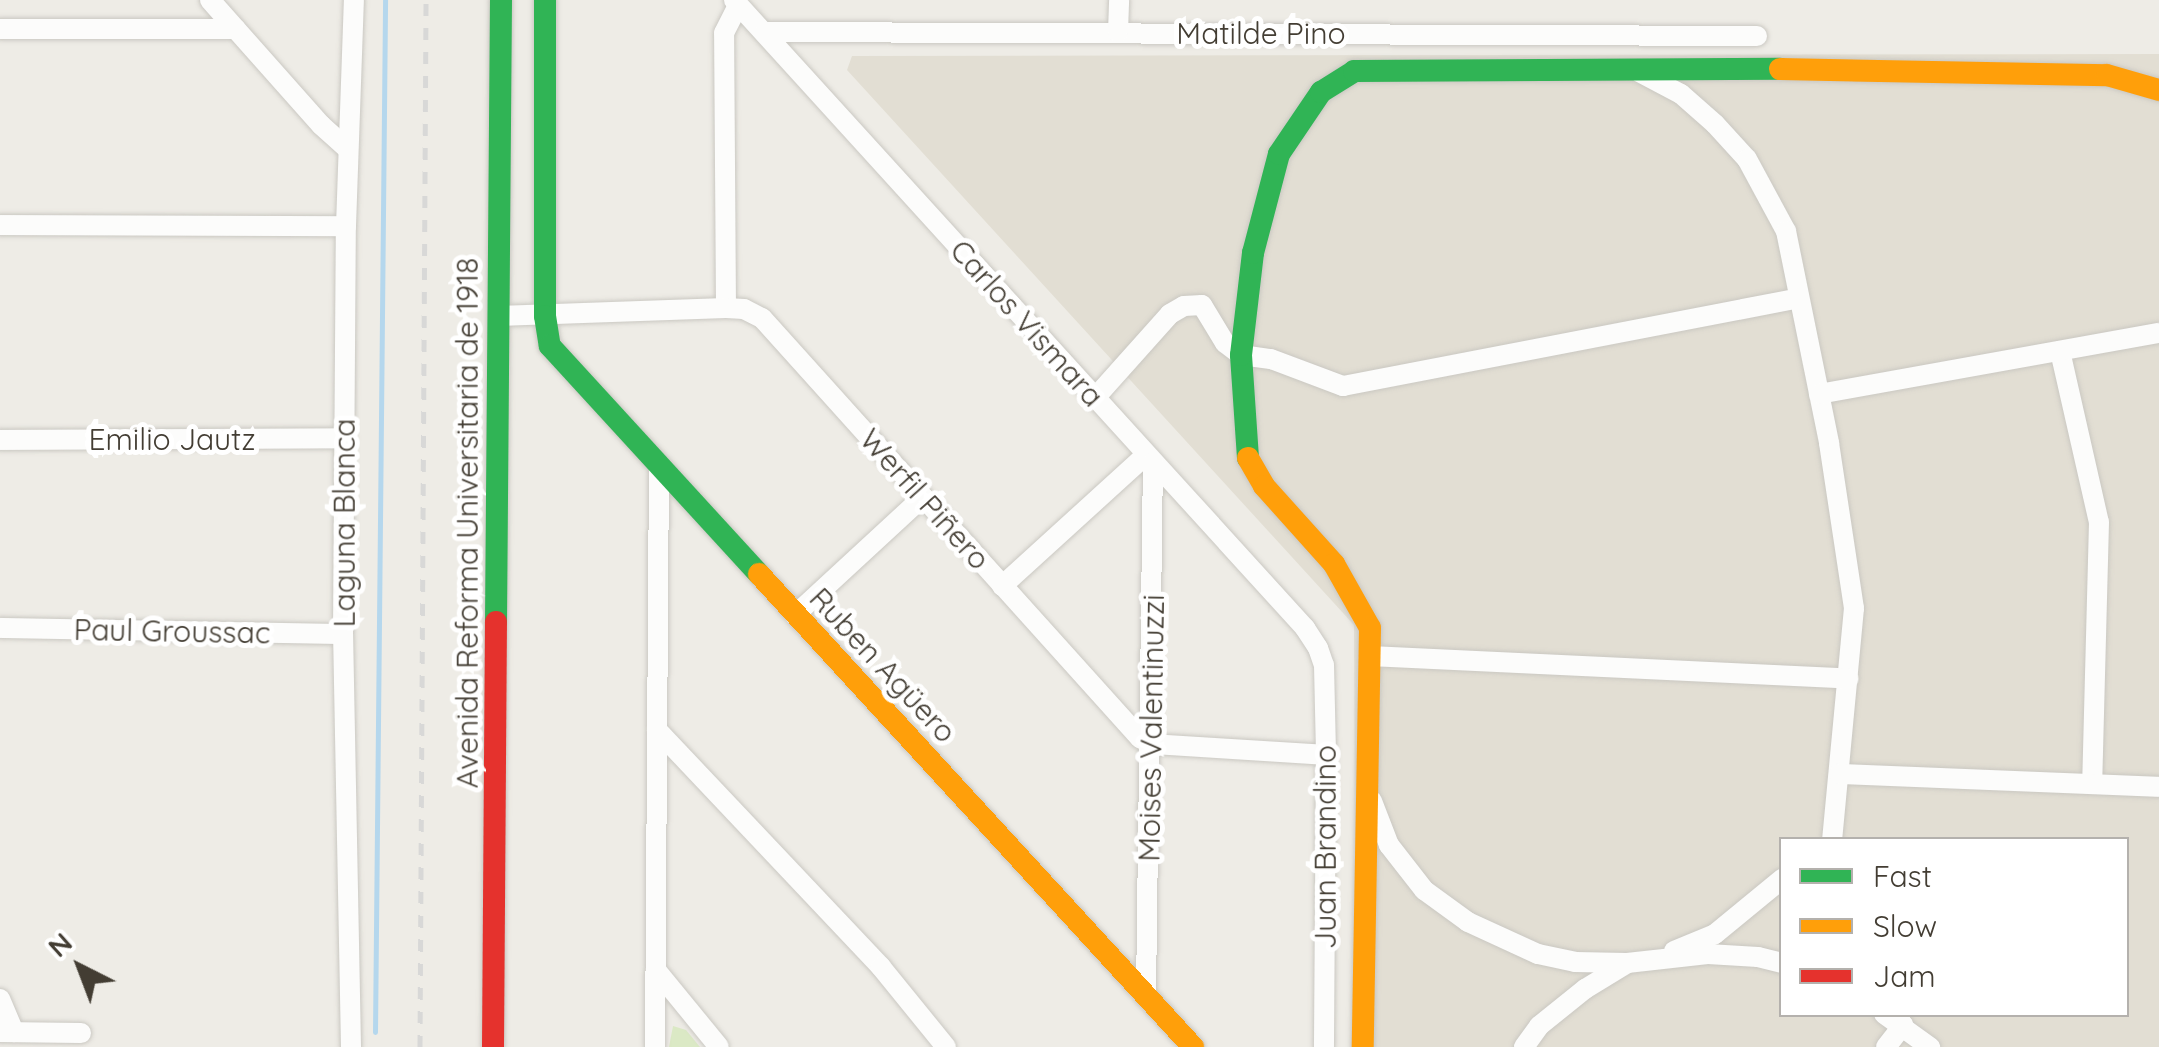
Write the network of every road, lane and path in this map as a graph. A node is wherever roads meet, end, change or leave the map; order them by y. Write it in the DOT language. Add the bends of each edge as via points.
graph roads {
  1 [pos="210,0"];
  2 [pos="354,0"];
  3 [pos="501,0"];
  4 [pos="545,0"];
  5 [pos="1119,0"];
  6 [pos="736,2"];
  7 [pos="0,29"];
  8 [pos="236,29"];
  9 [pos="766,32"];
  10 [pos="1118,32"];
  11 [pos="1757,36"];
  12 [pos="1630,69"];
  13 [pos="2159,90"];
  14 [pos="348,148"];
  15 [pos="0,225"];
  16 [pos="346,226"];
  17 [pos="1799,298"];
  18 [pos="726,308"];
  19 [pos="498,316"];
  20 [pos="546,316"];
  21 [pos="2159,332"];
  22 [pos="2060,350"];
  23 [pos="1241,355"];
  24 [pos="1819,394"];
  25 [pos="1094,398"];
  26 [pos="345,438"];
  27 [pos="0,440"];
  28 [pos="1150,459"];
  29 [pos="659,466"];
  30 [pos="923,497"];
  31 [pos="1002,586"];
  32 [pos="795,615"];
  33 [pos="0,628"];
  34 [pos="344,634"];
  35 [pos="1318,648"];
  36 [pos="1369,656"];
  37 [pos="1848,679"];
  38 [pos="657,730"];
  39 [pos="1152,744"];
  40 [pos="1326,755"];
  41 [pos="1839,774"];
  42 [pos="2092,784"];
  43 [pos="2159,787"];
  44 [pos="1367,790"];
  45 [pos="1834,805"];
  46 [pos="1816,837"];
  47 [pos="1832,837"];
  48 [pos="1779,881"];
  49 [pos="1654,960"];
  50 [pos="1627,963"];
  51 [pos="1779,963"];
  52 [pos="656,970"];
  53 [pos="1146,994"];
  54 [pos="0,999"];
  55 [pos="1894,1018"];
  56 [pos="7,1032"];
  57 [pos="82,1033"];
  58 [pos="351,1047"];
  59 [pos="493,1047"];
  60 [pos="655,1047"];
  61 [pos="719,1047"];
  62 [pos="946,1047"];
  63 [pos="1193,1047"];
  64 [pos="1324,1047"];
  65 [pos="1363,1047"];
  66 [pos="1524,1047"];
  67 [pos="1886,1047"];
  68 [pos="1930,1047"];
  1 -- 8 [label="street"];
  2 -- 14 [label="street, Laguna Blanca"];
  3 -- 19 [label="street, Avenida Reforma Universitaria de 1918"];
  4 -- 20 [label="street"];
  5 -- 10 [label="street"];
  6 -- 9 [label="street, Carlos Vismara"];
  6 -- 18 [label="street" via="724,33"];
  7 -- 8 [label="street"];
  8 -- 14 [label="street"];
  9 -- 10 [label="street, Matilde Pino"];
  9 -- 25 [label="street, Carlos Vismara"];
  10 -- 11 [label="street, Matilde Pino"];
  12 -- 13 [label="street" via="2107,75"];
  12 -- 17 [label="street" via="1681,94 1747,160 1786,231"];
  12 -- 23 [label="street" via="1354,72 1322,92 1279,154 1253,253"];
  14 -- 16 [label="street, Laguna Blanca"];
  15 -- 16 [label="street"];
  16 -- 26 [label="street, Laguna Blanca"];
  17 -- 23 [label="street" via="1343,386"];
  17 -- 24 [label="street"];
  18 -- 20 [label="street, Werfil Piñero"];
  18 -- 30 [label="street, Werfil Piñero" via="762,318"];
  19 -- 20 [label="street, Werfil Piñero"];
  19 -- 59 [label="street, Avenida Reforma Universitaria de 1918"];
  20 -- 29 [label="street, Ruben Agüero" via="550,346"];
  21 -- 22 [label="street"];
  22 -- 24 [label="street"];
  22 -- 42 [label="street" via="2099,522"];
  23 -- 25 [label="street" via="1202,305 1184,306"];
  23 -- 36 [label="street" via="1248,461 1355,596 1370,628"];
  24 -- 37 [label="street" via="1850,560"];
  25 -- 28 [label="street, Carlos Vismara"];
  26 -- 27 [label="street, Emilio Jautz"];
  26 -- 34 [label="street, Laguna Blanca"];
  28 -- 31 [label="street"];
  28 -- 35 [label="street, Carlos Vismara"];
  28 -- 39 [label="street, Moises Valentinuzzi"];
  29 -- 32 [label="street, Ruben Agüero"];
  29 -- 38 [label="street"];
  30 -- 31 [label="street, Werfil Piñero"];
  30 -- 32 [label="street"];
  31 -- 39 [label="street, Werfil Piñero"];
  32 -- 53 [label="street, Ruben Agüero"];
  33 -- 34 [label="street, Paul Groussac"];
  34 -- 58 [label="street, Laguna Blanca"];
  35 -- 40 [label="street, Juan Brandino"];
  36 -- 37 [label="street"];
  36 -- 44 [label="street"];
  37 -- 41 [label="street"];
  38 -- 52 [label="street"];
  38 -- 62 [label="street" via="881,968"];
  39 -- 40 [label="street"];
  39 -- 53 [label="street, Moises Valentinuzzi"];
  40 -- 64 [label="street, Juan Brandino"];
  41 -- 42 [label="street"];
  41 -- 45 [label="street"];
  42 -- 43 [label="street"];
  44 -- 50 [label="street" via="1388,845 1424,890 1468,922 1538,954"];
  44 -- 65 [label="street"];
  45 -- 46 [label="street"];
  45 -- 47 [label="street"];
  48 -- 49 [label="street" via="1715,934"];
  49 -- 50 [label="street"];
  49 -- 51 [label="street" via="1708,954"];
  50 -- 66 [label="street" via="1539,1026"];
  52 -- 60 [label="street"];
  52 -- 61 [label="street"];
  53 -- 63 [label="street, Ruben Agüero"];
  54 -- 56 [label="street"];
  55 -- 67 [label="street"];
  55 -- 68 [label="street"];
  56 -- 57 [label="street"];
}
